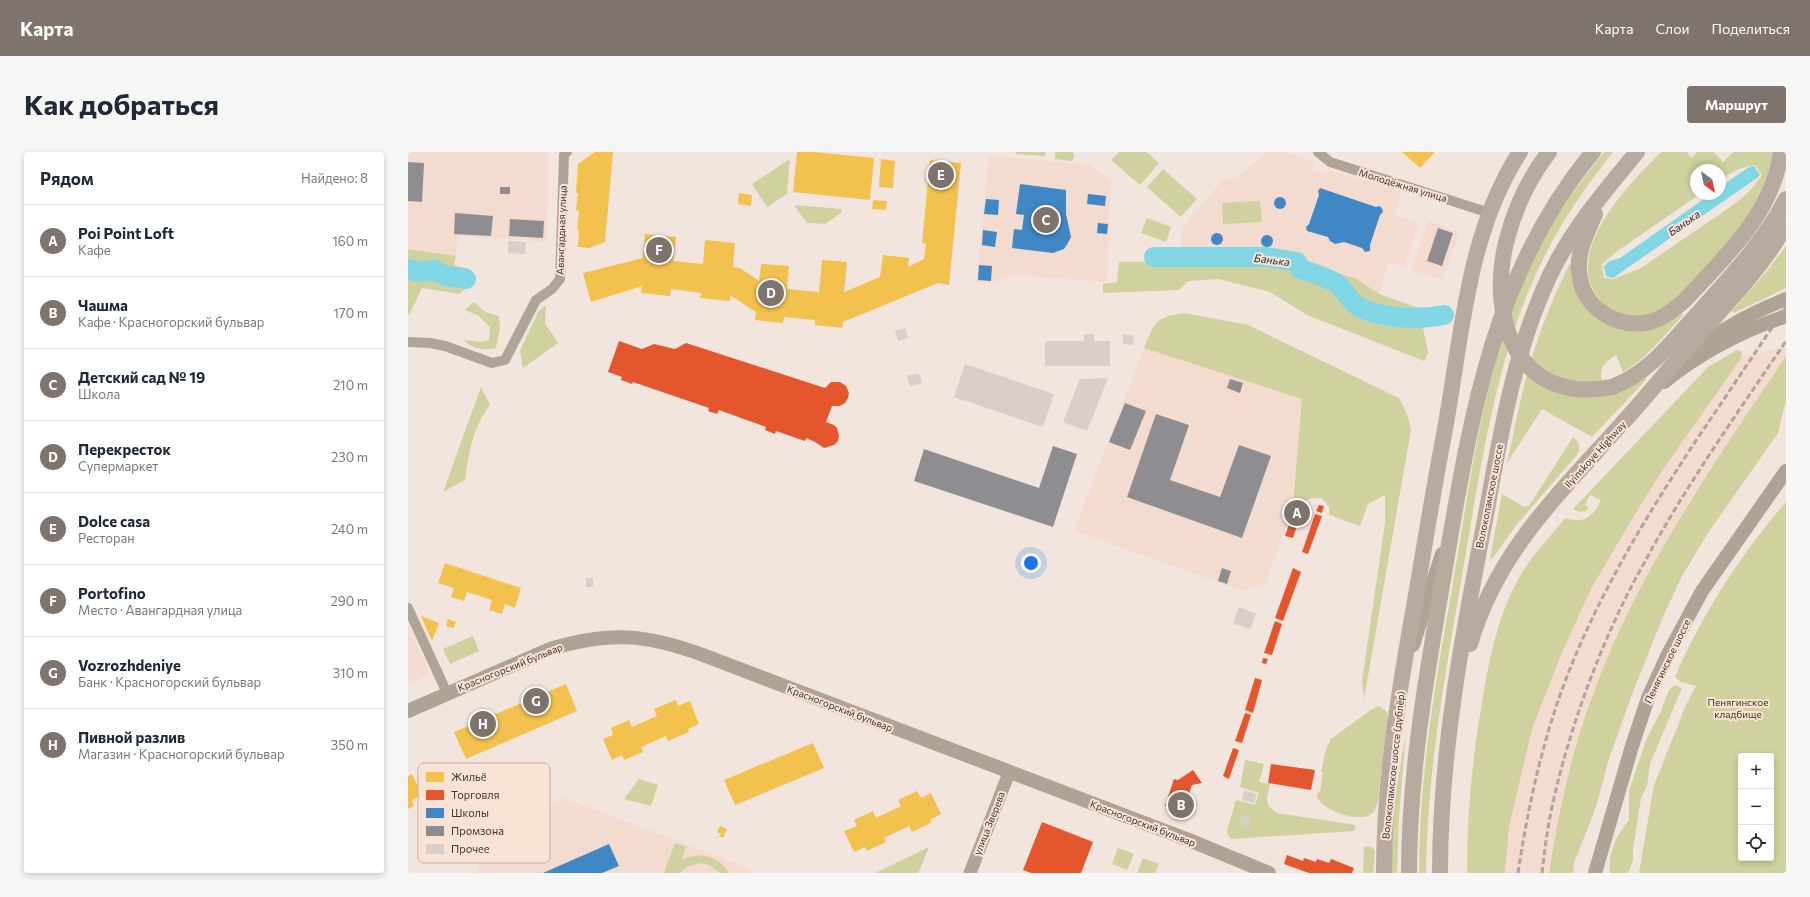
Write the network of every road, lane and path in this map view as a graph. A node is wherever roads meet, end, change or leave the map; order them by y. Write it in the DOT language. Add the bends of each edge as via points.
graph roads {
  1 [pos="567,152"];
  2 [pos="1318,152"];
  3 [pos="1520,152"];
  4 [pos="1549,152"];
  5 [pos="1592,152"];
  6 [pos="1637,152"];
  7 [pos="1781,152"];
  8 [pos="1607,187"];
  9 [pos="1786,199"];
  10 [pos="1490,213"];
  11 [pos="1786,225"];
  12 [pos="1786,299"];
  13 [pos="1786,316"];
  14 [pos="408,342"];
  15 [pos="1678,371"];
  16 [pos="1636,408"];
  17 [pos="1786,471"];
  18 [pos="1455,513"];
  19 [pos="408,608"];
  20 [pos="1401,682"];
  21 [pos="448,693"];
  22 [pos="408,711"];
  23 [pos="1451,711"];
  24 [pos="1009,773"];
  25 [pos="1384,872"];
  26 [pos="970,873"];
  27 [pos="1269,873"];
  28 [pos="1409,873"];
  29 [pos="1440,873"];
  30 [pos="1595,873"];
  1 -- 14 [label="street, Авангардная улица" via="564,155 560,279 552,289 536,300 505,360 492,363 445,346"];
  2 -- 10 [label="street, Молодёжная улица" via="1330,162"];
  3 -- 10 [label="main road" via="1509,168"];
  4 -- 9 [label="main road, bridge" via="1522,195 1507,240 1501,293 1507,330 1525,363 1548,381 1564,388 1595,390 1612,387 1635,376 1664,350 1745,261 1776,219"];
  5 -- 18 [label="main road" via="1559,197 1525,257 1510,292 1484,369"];
  6 -- 8 [label="main road, Волоколамское шоссе"];
  7 -- 8 [label="main road" via="1773,185 1749,228 1685,300 1667,314 1648,322 1628,323 1609,317 1593,305 1582,288 1580,254 1583,241"];
  8 -- 23 [label="main road, Волоколамское шоссе" via="1570,237 1535,310 1520,353 1501,432"];
  10 -- 20 [label="main road" via="1475,260 1468,294"];
  11 -- 16 [label="main road, Ilyinskoye Highway" via="1762,263"];
  12 -- 15 [label="main road" via="1752,313 1724,329 1706,342"];
  13 -- 15 [label="main road" via="1755,327"];
  15 -- 16 [label="main road"];
  16 -- 23 [label="main road, Ilyinskoye Highway" via="1547,508 1504,565 1475,627"];
  17 -- 30 [label="main road, Пенягинское шоссе" via="1702,591 1668,654 1648,698 1632,746"];
  18 -- 20 [label="main road"];
  18 -- 28 [label="main road" via="1428,667 1417,753 1409,834"];
  19 -- 21 [label="street"];
  20 -- 25 [label="main road, Волоколамское шоссе (дублёр)" via="1387,803"];
  21 -- 22 [label="main road, Красногорский бульвар"];
  21 -- 24 [label="main road, Красногорский бульвар" via="550,649 596,638 625,636 650,640 703,655"];
  23 -- 29 [label="main road, Волоколамское шоссе" via="1444,772"];
  24 -- 26 [label="street, улица Зверева"];
  24 -- 27 [label="main road, Красногорский бульвар"];
}
